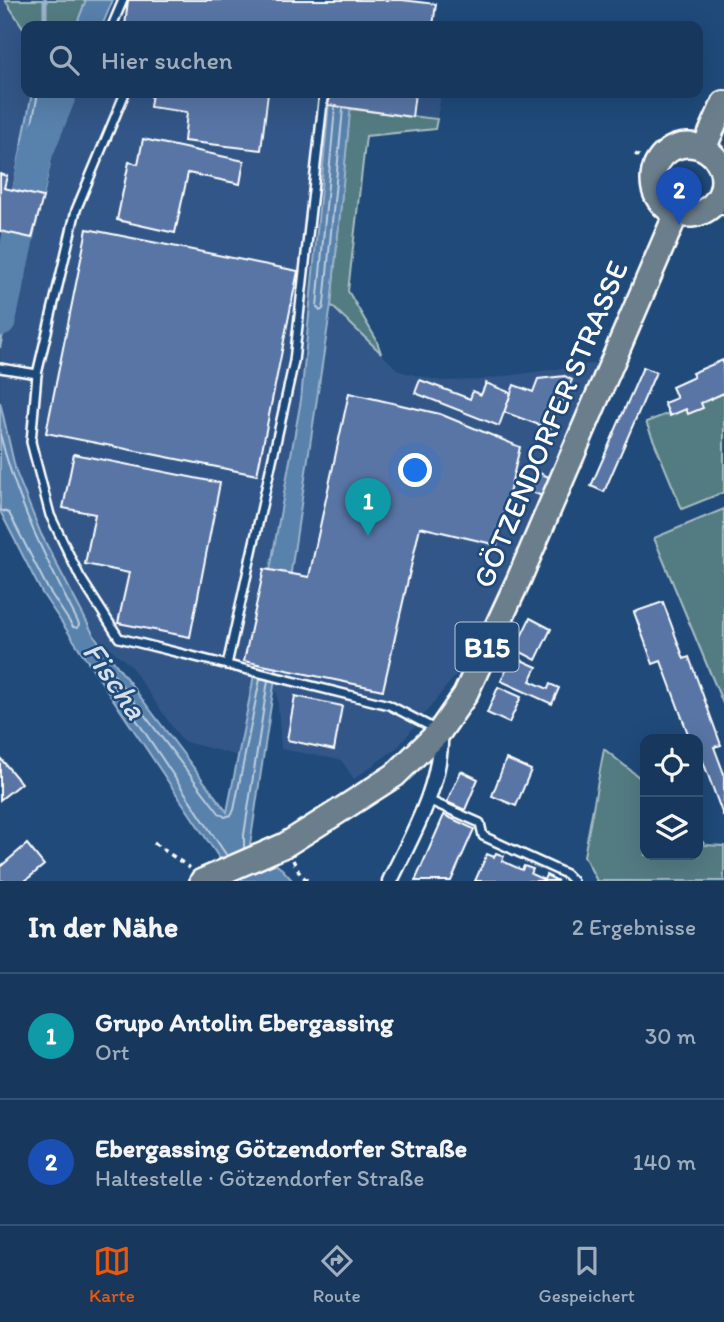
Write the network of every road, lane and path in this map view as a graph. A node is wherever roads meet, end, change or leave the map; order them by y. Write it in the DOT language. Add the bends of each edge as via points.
graph roads {
  1 [pos="123,0"];
  2 [pos="114,21"];
  3 [pos="123,98"];
  4 [pos="323,98"];
  5 [pos="724,104"];
  6 [pos="704,148"];
  7 [pos="635,154"];
  8 [pos="656,165"];
  9 [pos="721,203"];
  10 [pos="676,214"];
  11 [pos="0,368"];
  12 [pos="37,374"];
  13 [pos="228,665"];
  14 [pos="440,731"];
  15 [pos="428,800"];
  16 [pos="154,844"];
  17 [pos="202,874"];
  18 [pos="392,881"];
  19 [pos="573,881"];
  1 -- 2 [label="lane"];
  3 -- 12 [label="lane" via="76,209"];
  4 -- 13 [label="lane" via="294,361"];
  5 -- 6 [label="main road"];
  6 -- 8 [label="main road" via="676,146"];
  6 -- 9 [label="main road" via="720,165"];
  7 -- 8 [label="path"];
  8 -- 10 [label="main road" via="656,193"];
  9 -- 10 [label="main road" via="699,213"];
  10 -- 14 [label="main road, GÖTZENDORFER STRASSE / B15" via="519,579 464,695"];
  11 -- 12 [label="lane"];
  12 -- 13 [label="lane" via="31,442 50,514 80,577 119,638"];
  13 -- 14 [label="lane" via="389,705"];
  14 -- 15 [label="street" via="441,752"];
  14 -- 17 [label="main road, GÖTZENDORFER STRASSE / B15" via="395,775 278,848"];
  15 -- 18 [label="street"];
  15 -- 19 [label="lane" via="480,823 484,836"];
  16 -- 17 [label="path"];
}
